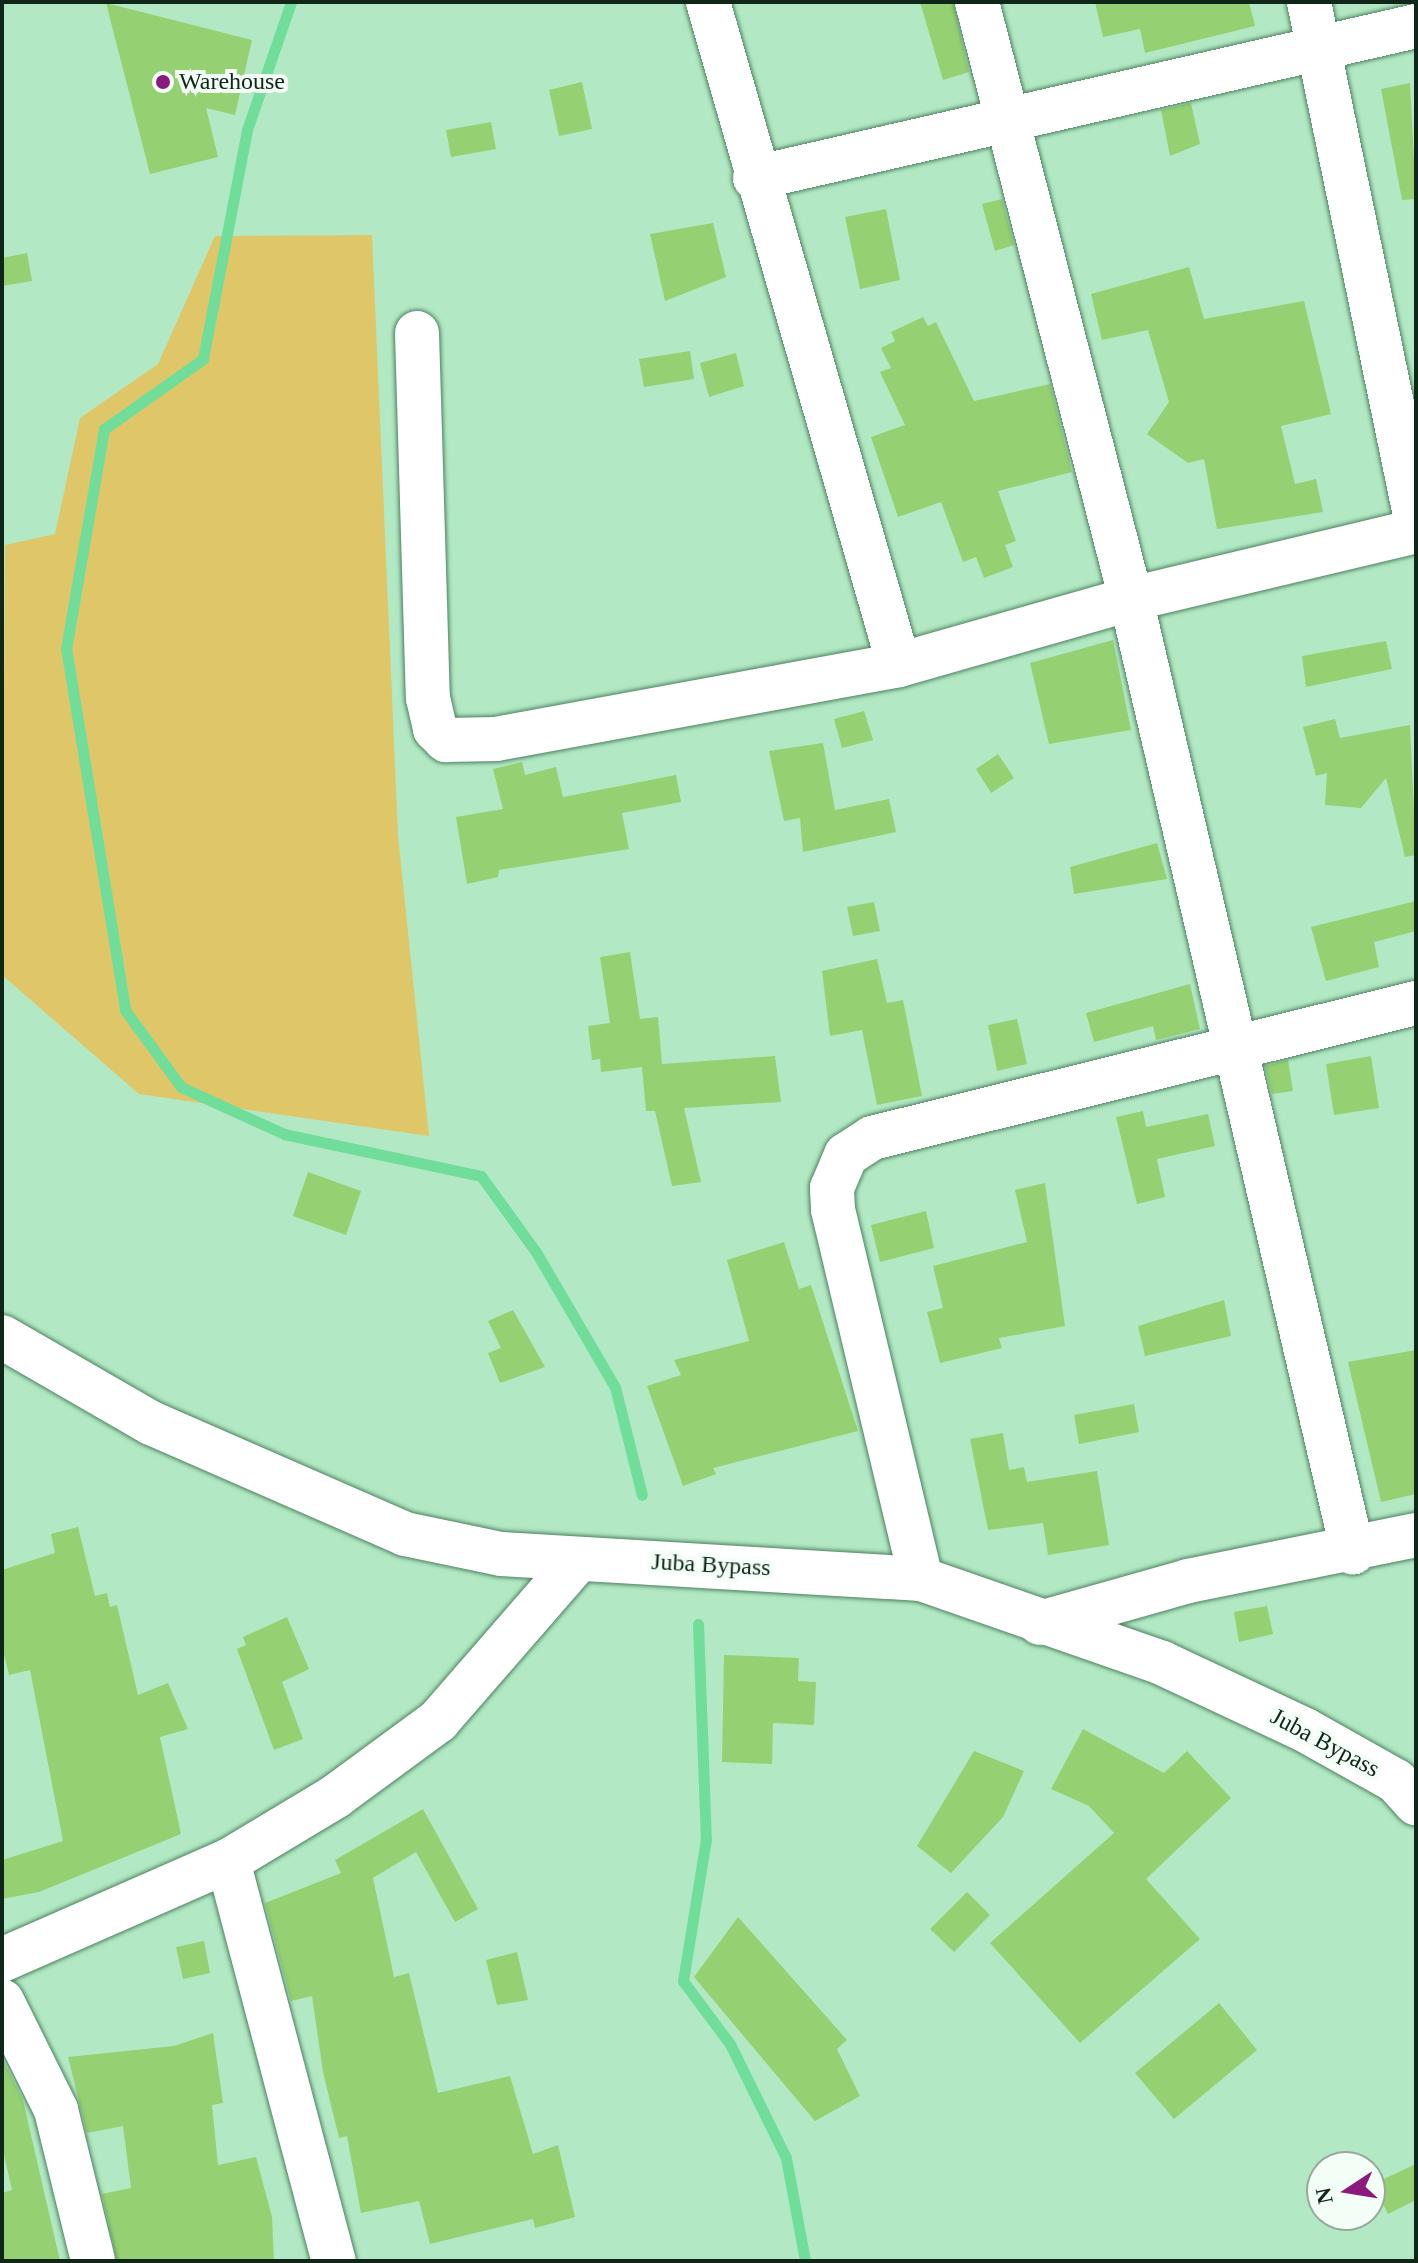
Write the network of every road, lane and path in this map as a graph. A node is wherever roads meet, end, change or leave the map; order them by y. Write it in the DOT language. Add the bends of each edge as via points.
graph roads {
  1 [pos="708,2"];
  2 [pos="977,2"];
  3 [pos="1309,2"];
  4 [pos="1416,26"];
  5 [pos="1321,47"];
  6 [pos="1003,125"];
  7 [pos="755,178"];
  8 [pos="417,333"];
  9 [pos="1416,520"];
  10 [pos="1416,531"];
  11 [pos="1131,599"];
  12 [pos="899,665"];
  13 [pos="1416,1003"];
  14 [pos="1235,1054"];
  15 [pos="2,1337"];
  16 [pos="1416,1535"];
  17 [pos="1353,1553"];
  18 [pos="578,1560"];
  19 [pos="921,1579"];
  20 [pos="1040,1623"];
  21 [pos="1416,1803"];
  22 [pos="228,1861"];
  23 [pos="2,1960"];
  24 [pos="2,2001"];
  25 [pos="93,2261"];
  26 [pos="334,2261"];
  1 -- 7 [label="street"];
  2 -- 6 [label="street"];
  3 -- 5 [label="street"];
  4 -- 5 [label="street"];
  5 -- 6 [label="street"];
  5 -- 9 [label="street"];
  6 -- 7 [label="street"];
  6 -- 11 [label="street"];
  7 -- 12 [label="street"];
  8 -- 12 [label="street" via="428,698 435,729 446,740 496,739"];
  10 -- 11 [label="street"];
  11 -- 12 [label="street"];
  11 -- 14 [label="street"];
  13 -- 14 [label="street"];
  14 -- 17 [label="street"];
  14 -- 19 [label="street" via="872,1138 838,1166 833,1209"];
  15 -- 18 [label="street, Juba Bypass" via="151,1423 405,1534 501,1554"];
  16 -- 17 [label="street"];
  17 -- 20 [label="street" via="1188,1581"];
  18 -- 19 [label="street, Juba Bypass"];
  18 -- 22 [label="street" via="438,1721 336,1796"];
  19 -- 20 [label="street, Juba Bypass"];
  20 -- 21 [label="street, Juba Bypass" via="1162,1663 1305,1730 1396,1781"];
  22 -- 23 [label="street"];
  22 -- 26 [label="street"];
  24 -- 25 [label="street" via="56,2110"];
}
